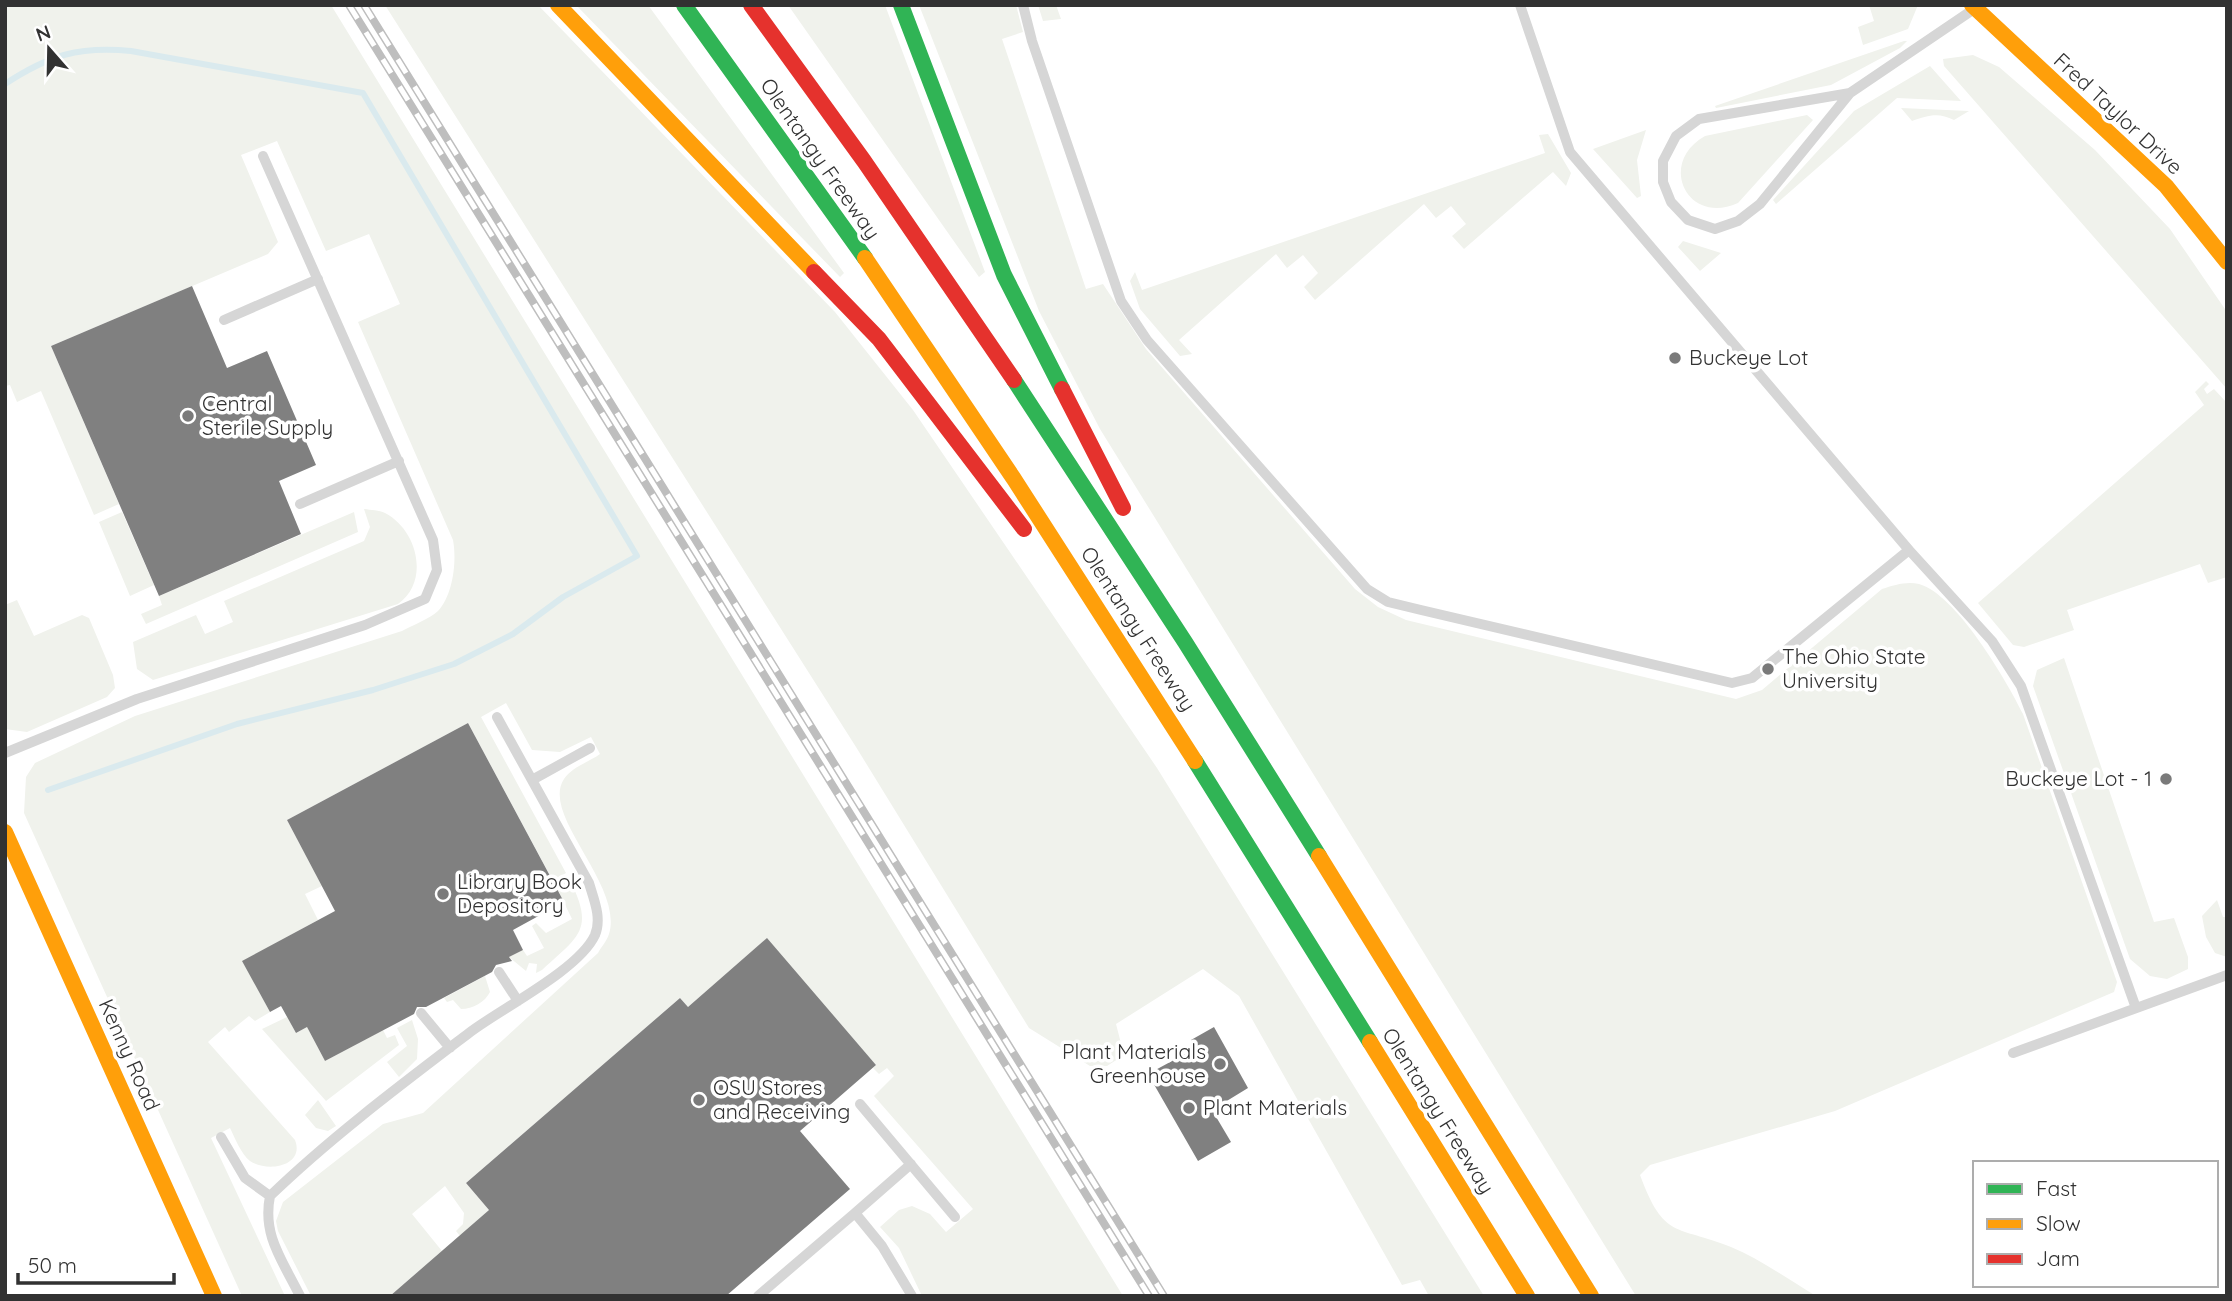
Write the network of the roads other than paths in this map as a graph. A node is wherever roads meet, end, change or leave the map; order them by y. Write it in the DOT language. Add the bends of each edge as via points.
graph roads {
  1 [pos="558,5"];
  2 [pos="684,5"];
  3 [pos="751,5"];
  4 [pos="901,5"];
  5 [pos="1023,5"];
  6 [pos="1520,5"];
  7 [pos="1973,7"];
  8 [pos="1850,93"];
  9 [pos="264,156"];
  10 [pos="2227,262"];
  11 [pos="318,279"];
  12 [pos="224,320"];
  13 [pos="399,461"];
  14 [pos="300,504"];
  15 [pos="1132,525"];
  16 [pos="1145,549"];
  17 [pos="1909,551"];
  18 [pos="1233,715"];
  19 [pos="497,717"];
  20 [pos="1187,744"];
  21 [pos="590,748"];
  22 [pos="5,753"];
  23 [pos="532,780"];
  24 [pos="5,832"];
  25 [pos="499,971"];
  26 [pos="2227,975"];
  27 [pos="518,1001"];
  28 [pos="2136,1008"];
  29 [pos="421,1013"];
  30 [pos="450,1048"];
  31 [pos="2013,1054"];
  32 [pos="860,1104"];
  33 [pos="221,1137"];
  34 [pos="911,1164"];
  35 [pos="270,1196"];
  36 [pos="855,1213"];
  37 [pos="954,1217"];
  38 [pos="214,1296"];
  39 [pos="300,1296"];
  40 [pos="758,1296"];
  41 [pos="912,1296"];
  42 [pos="1527,1296"];
  43 [pos="1591,1296"];
  1 -- 20 [label="main road" via="879,339"];
  2 -- 20 [label="main road, Olentangy Freeway" via="998,451"];
  3 -- 18 [label="main road, Olentangy Freeway" via="1043,421"];
  4 -- 15 [label="main road" via="1004,275"];
  5 -- 17 [label="lane" via="1121,301 1147,340 1367,589 1388,602 1732,683 1752,678"];
  6 -- 17 [label="lane" via="1570,152"];
  7 -- 8 [label="lane"];
  7 -- 10 [label="main road, Fred Taylor Drive" via="2166,186"];
  8 -- 8 [label="lane" via="1699,119 1676,136 1663,161 1663,183 1671,202 1689,220 1715,229 1738,221 1760,204"];
  9 -- 11 [label="lane"];
  11 -- 12 [label="lane"];
  11 -- 13 [label="lane"];
  13 -- 14 [label="lane"];
  13 -- 22 [label="lane" via="433,540 437,570 425,599 365,625 137,699"];
  16 -- 18 [label="main road"];
  17 -- 28 [label="lane" via="1992,641 2021,685"];
  18 -- 43 [label="main road, Olentangy Freeway"];
  19 -- 23 [label="lane"];
  20 -- 42 [label="main road, Olentangy Freeway"];
  21 -- 23 [label="lane"];
  23 -- 27 [label="lane" via="589,883 598,924 584,950"];
  24 -- 38 [label="main road, Kenny Road"];
  25 -- 27 [label="lane"];
  26 -- 28 [label="lane"];
  27 -- 30 [label="lane"];
  28 -- 31 [label="lane"];
  29 -- 30 [label="lane"];
  30 -- 35 [label="lane"];
  32 -- 34 [label="lane"];
  33 -- 35 [label="lane" via="245,1178"];
  34 -- 36 [label="lane"];
  34 -- 37 [label="lane"];
  35 -- 39 [label="lane" via="266,1217 271,1237"];
  36 -- 40 [label="lane"];
  36 -- 41 [label="lane" via="882,1246"];
}
